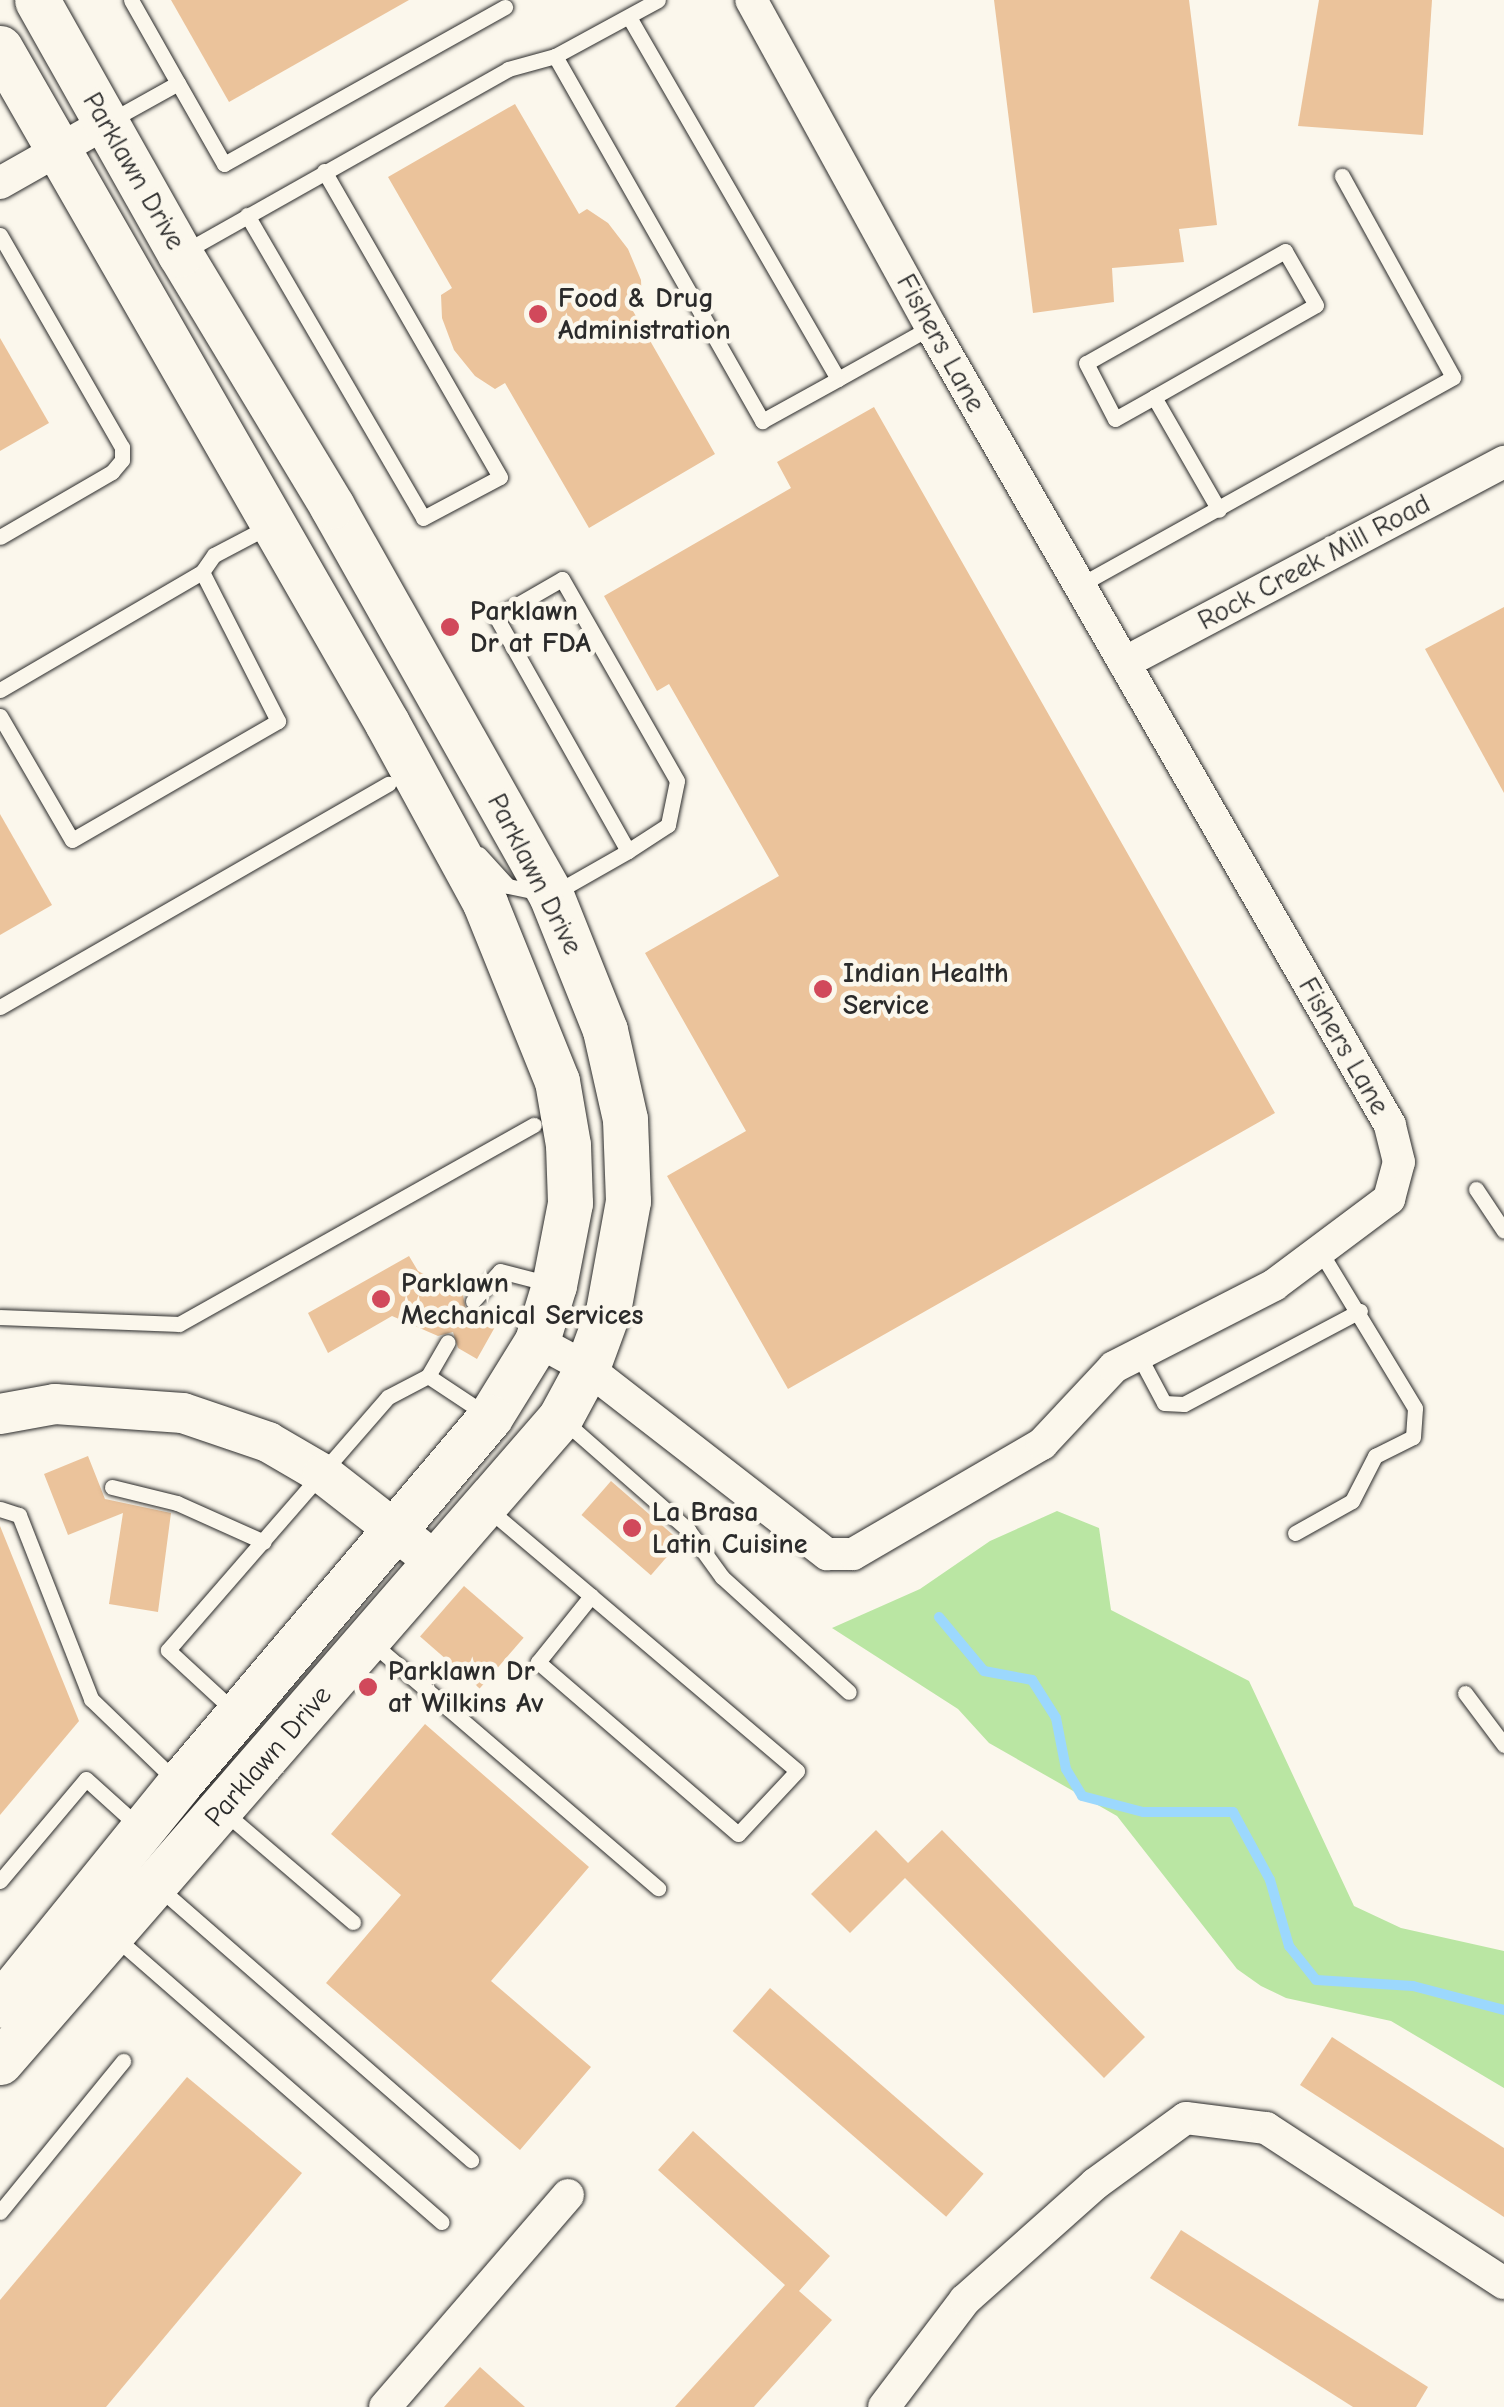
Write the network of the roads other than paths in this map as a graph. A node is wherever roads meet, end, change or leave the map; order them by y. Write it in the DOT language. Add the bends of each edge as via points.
graph roads {
  1 [pos="36,0"];
  2 [pos="131,0"];
  3 [pos="658,0"];
  4 [pos="751,0"];
  5 [pos="508,2"];
  6 [pos="629,16"];
  7 [pos="0,48"];
  8 [pos="556,56"];
  9 [pos="178,83"];
  10 [pos="106,123"];
  11 [pos="58,150"];
  12 [pos="324,170"];
  13 [pos="1342,176"];
  14 [pos="0,183"];
  15 [pos="246,215"];
  16 [pos="0,235"];
  17 [pos="180,254"];
  18 [pos="932,327"];
  19 [pos="838,379"];
  20 [pos="1154,397"];
  21 [pos="1504,462"];
  22 [pos="1219,510"];
  23 [pos="270,525"];
  24 [pos="0,537"];
  25 [pos="202,572"];
  26 [pos="1080,585"];
  27 [pos="1124,663"];
  28 [pos="0,690"];
  29 [pos="0,716"];
  30 [pos="409,791"];
  31 [pos="628,851"];
  32 [pos="551,895"];
  33 [pos="0,1007"];
  34 [pos="534,1124"];
  35 [pos="1476,1189"];
  36 [pos="1504,1231"];
  37 [pos="1320,1251"];
  38 [pos="584,1261"];
  39 [pos="473,1302"];
  40 [pos="1360,1310"];
  41 [pos="0,1317"];
  42 [pos="537,1341"];
  43 [pos="448,1342"];
  44 [pos="1138,1354"];
  45 [pos="587,1368"];
  46 [pos="428,1376"];
  47 [pos="0,1414"];
  48 [pos="490,1418"];
  49 [pos="560,1418"];
  50 [pos="324,1474"];
  51 [pos="112,1487"];
  52 [pos="486,1508"];
  53 [pos="0,1509"];
  54 [pos="395,1527"];
  55 [pos="1295,1534"];
  56 [pos="264,1542"];
  57 [pos="438,1563"];
  58 [pos="592,1596"];
  59 [pos="369,1641"];
  60 [pos="849,1692"];
  61 [pos="1465,1694"];
  62 [pos="237,1714"];
  63 [pos="1504,1744"];
  64 [pos="179,1784"];
  65 [pos="222,1810"];
  66 [pos="142,1829"];
  67 [pos="0,1881"];
  68 [pos="156,1884"];
  69 [pos="658,1888"];
  70 [pos="353,1922"];
  71 [pos="111,1935"];
  72 [pos="1,2001"];
  73 [pos="123,2061"];
  74 [pos="0,2062"];
  75 [pos="470,2160"];
  76 [pos="568,2195"];
  77 [pos="0,2212"];
  78 [pos="440,2222"];
  79 [pos="1504,2284"];
  80 [pos="385,2407"];
  81 [pos="884,2407"];
  1 -- 10 [label="main road, Parklawn Drive"];
  2 -- 9 [label="lane"];
  3 -- 6 [label="lane"];
  4 -- 18 [label="street, Fishers Lane"];
  5 -- 9 [label="lane" via="224,164"];
  6 -- 8 [label="lane"];
  6 -- 19 [label="lane"];
  7 -- 11 [label="main road, Parklawn Drive"];
  8 -- 12 [label="lane" via="508,69"];
  8 -- 19 [label="lane" via="762,421"];
  9 -- 10 [label="lane"];
  10 -- 11 [label="street"];
  10 -- 17 [label="main road, Parklawn Drive"];
  11 -- 14 [label="street"];
  11 -- 23 [label="main road, Parklawn Drive"];
  12 -- 15 [label="lane"];
  12 -- 15 [label="lane" via="500,477 423,518"];
  13 -- 22 [label="lane" via="1452,376"];
  15 -- 17 [label="lane"];
  16 -- 24 [label="lane" via="122,447 112,472"];
  17 -- 32 [label="main road, Parklawn Drive" via="332,506"];
  18 -- 19 [label="lane"];
  18 -- 26 [label="street, Fishers Lane"];
  20 -- 20 [label="lane" via="1115,418 1086,363 1285,250 1316,305"];
  20 -- 22 [label="lane"];
  21 -- 27 [label="street, Rock Creek Mill Road"];
  22 -- 26 [label="lane"];
  23 -- 25 [label="lane" via="214,555"];
  23 -- 30 [label="main road, Parklawn Drive"];
  25 -- 28 [label="lane"];
  25 -- 29 [label="lane" via="278,721 72,840"];
  26 -- 27 [label="street, Fishers Lane"];
  27 -- 37 [label="street, Fishers Lane" via="1390,1125 1400,1162 1389,1200"];
  30 -- 32 [label="lane" via="508,886"];
  30 -- 33 [label="lane"];
  30 -- 38 [label="main road, Parklawn Drive" via="485,903 557,1080 570,1202"];
  31 -- 31 [label="lane" via="668,824 676,781 562,578 496,617"];
  31 -- 32 [label="lane"];
  32 -- 38 [label="main road, Parklawn Drive" via="605,1030 624,1119 628,1202"];
  34 -- 41 [label="lane" via="179,1324"];
  35 -- 36 [label="lane"];
  37 -- 40 [label="lane"];
  37 -- 44 [label="street, Fishers Lane" via="1274,1286"];
  38 -- 39 [label="lane" via="500,1271"];
  38 -- 42 [label="main road, Parklawn Drive"];
  38 -- 45 [label="main road, Parklawn Drive"];
  40 -- 44 [label="lane" via="1184,1404 1164,1402"];
  40 -- 55 [label="lane" via="1415,1408 1414,1437 1375,1456 1352,1501"];
  42 -- 45 [label="street, Fishers Lane"];
  42 -- 48 [label="main road, Parklawn Drive"];
  43 -- 46 [label="lane"];
  44 -- 45 [label="street, Fishers Lane" via="1114,1366 1042,1444 853,1554 826,1554"];
  45 -- 49 [label="main road, Parklawn Drive"];
  46 -- 48 [label="lane"];
  46 -- 50 [label="lane" via="388,1397"];
  47 -- 50 [label="street" via="54,1404 184,1413 268,1442"];
  48 -- 54 [label="main road, Parklawn Drive"];
  49 -- 52 [label="main road, Parklawn Drive"];
  49 -- 60 [label="lane" via="688,1530 722,1577"];
  50 -- 54 [label="street"];
  50 -- 56 [label="lane"];
  51 -- 56 [label="lane" via="176,1503"];
  52 -- 57 [label="main road, Parklawn Drive"];
  52 -- 58 [label="lane"];
  53 -- 64 [label="lane" via="19,1515 92,1699"];
  54 -- 57 [label="street"];
  54 -- 62 [label="main road, Parklawn Drive"];
  56 -- 62 [label="lane" via="168,1650"];
  57 -- 59 [label="main road, Parklawn Drive"];
  58 -- 58 [label="lane" via="797,1772 738,1834 538,1662"];
  59 -- 65 [label="main road, Parklawn Drive"];
  59 -- 69 [label="lane"];
  61 -- 63 [label="lane"];
  62 -- 64 [label="main road, Parklawn Drive"];
  64 -- 66 [label="main road, Parklawn Drive"];
  65 -- 68 [label="main road, Parklawn Drive"];
  65 -- 70 [label="lane"];
  66 -- 67 [label="lane" via="86,1779"];
  66 -- 72 [label="main road, Parklawn Drive"];
  68 -- 71 [label="main road, Parklawn Drive"];
  68 -- 75 [label="lane"];
  71 -- 74 [label="main road, Parklawn Drive"];
  71 -- 78 [label="lane"];
  73 -- 77 [label="lane"];
  76 -- 80 [label="street"];
  79 -- 81 [label="street" via="1266,2128 1186,2118 1095,2184 965,2300"];
}
